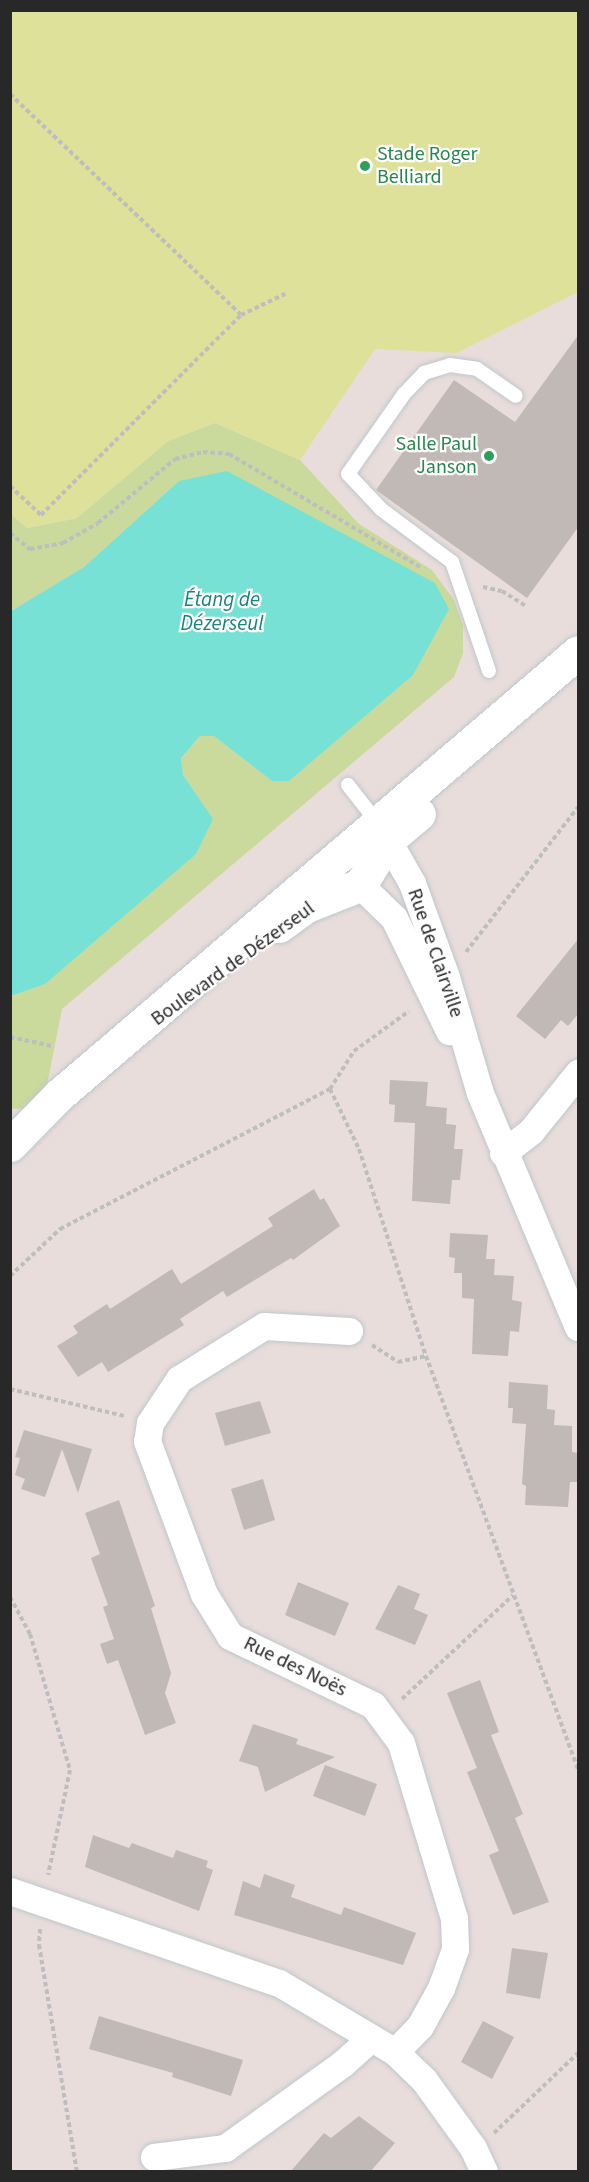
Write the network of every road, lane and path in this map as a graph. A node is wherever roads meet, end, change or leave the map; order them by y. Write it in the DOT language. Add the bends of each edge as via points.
graph roads {
  1 [pos="10,93"];
  2 [pos="285,294"];
  3 [pos="241,315"];
  4 [pos="516,396"];
  5 [pos="10,486"];
  6 [pos="10,533"];
  7 [pos="458,584"];
  8 [pos="526,606"];
  9 [pos="579,654"];
  10 [pos="489,671"];
  11 [pos="348,785"];
  12 [pos="579,807"];
  13 [pos="382,830"];
  14 [pos="360,885"];
  15 [pos="438,986"];
  16 [pos="10,1036"];
  17 [pos="52,1046"];
  18 [pos="579,1074"];
  19 [pos="330,1089"];
  20 [pos="58,1095"];
  21 [pos="10,1145"];
  22 [pos="504,1153"];
  23 [pos="10,1276"];
  24 [pos="579,1327"];
  25 [pos="349,1331"];
  26 [pos="426,1356"];
  27 [pos="10,1389"];
  28 [pos="150,1423"];
  29 [pos="513,1595"];
  30 [pos="384,1719"];
  31 [pos="579,1769"];
  32 [pos="10,1891"];
  33 [pos="371,2038"];
  34 [pos="395,2052"];
  35 [pos="579,2053"];
  36 [pos="154,2157"];
  37 [pos="479,2160"];
  1 -- 3 [label="path"];
  2 -- 3 [label="path"];
  3 -- 5 [label="path" via="42,515"];
  4 -- 7 [label="lane" via="477,369 450,365 424,373 404,394 348,474 381,509 452,562"];
  6 -- 7 [label="path" via="30,549 63,543 98,523 175,459 203,452 229,454 436,577"];
  7 -- 8 [label="path" via="502,591"];
  7 -- 10 [label="lane"];
  9 -- 13 [label="street, Boulevard de Dézerseul"];
  11 -- 13 [label="lane"];
  12 -- 15 [label="path"];
  13 -- 14 [label="street, Boulevard de Dézerseul"];
  13 -- 15 [label="street, Rue de Clairville" via="412,883"];
  13 -- 20 [label="street, Boulevard de Dézerseul"];
  14 -- 15 [label="street, Rue de Clairville" via="394,918"];
  14 -- 20 [label="street, Boulevard de Dézerseul" via="307,906"];
  15 -- 19 [label="path" via="354,1051"];
  15 -- 22 [label="street, Rue de Clairville"];
  16 -- 17 [label="path"];
  18 -- 22 [label="street" via="531,1131"];
  19 -- 23 [label="path" via="60,1229"];
  19 -- 26 [label="path" via="359,1149"];
  20 -- 21 [label="street, Boulevard de Dézerseul"];
  22 -- 24 [label="street, Rue de Clairville"];
  25 -- 26 [label="path" via="398,1362"];
  25 -- 28 [label="street" via="264,1326 179,1379"];
  26 -- 29 [label="path"];
  27 -- 28 [label="path"];
  28 -- 30 [label="street, Rue des Noës" via="147,1441 204,1594 230,1635 373,1705"];
  29 -- 30 [label="path"];
  29 -- 31 [label="path"];
  30 -- 34 [label="street, Rue des Noës" via="401,1743 453,1918 455,1949 441,1988 420,2026"];
  32 -- 33 [label="street" via="279,1983"];
  33 -- 34 [label="street"];
  33 -- 36 [label="street" via="342,2064 225,2148"];
  34 -- 37 [label="street" via="424,2080"];
  35 -- 37 [label="path" via="496,2132"];
}
